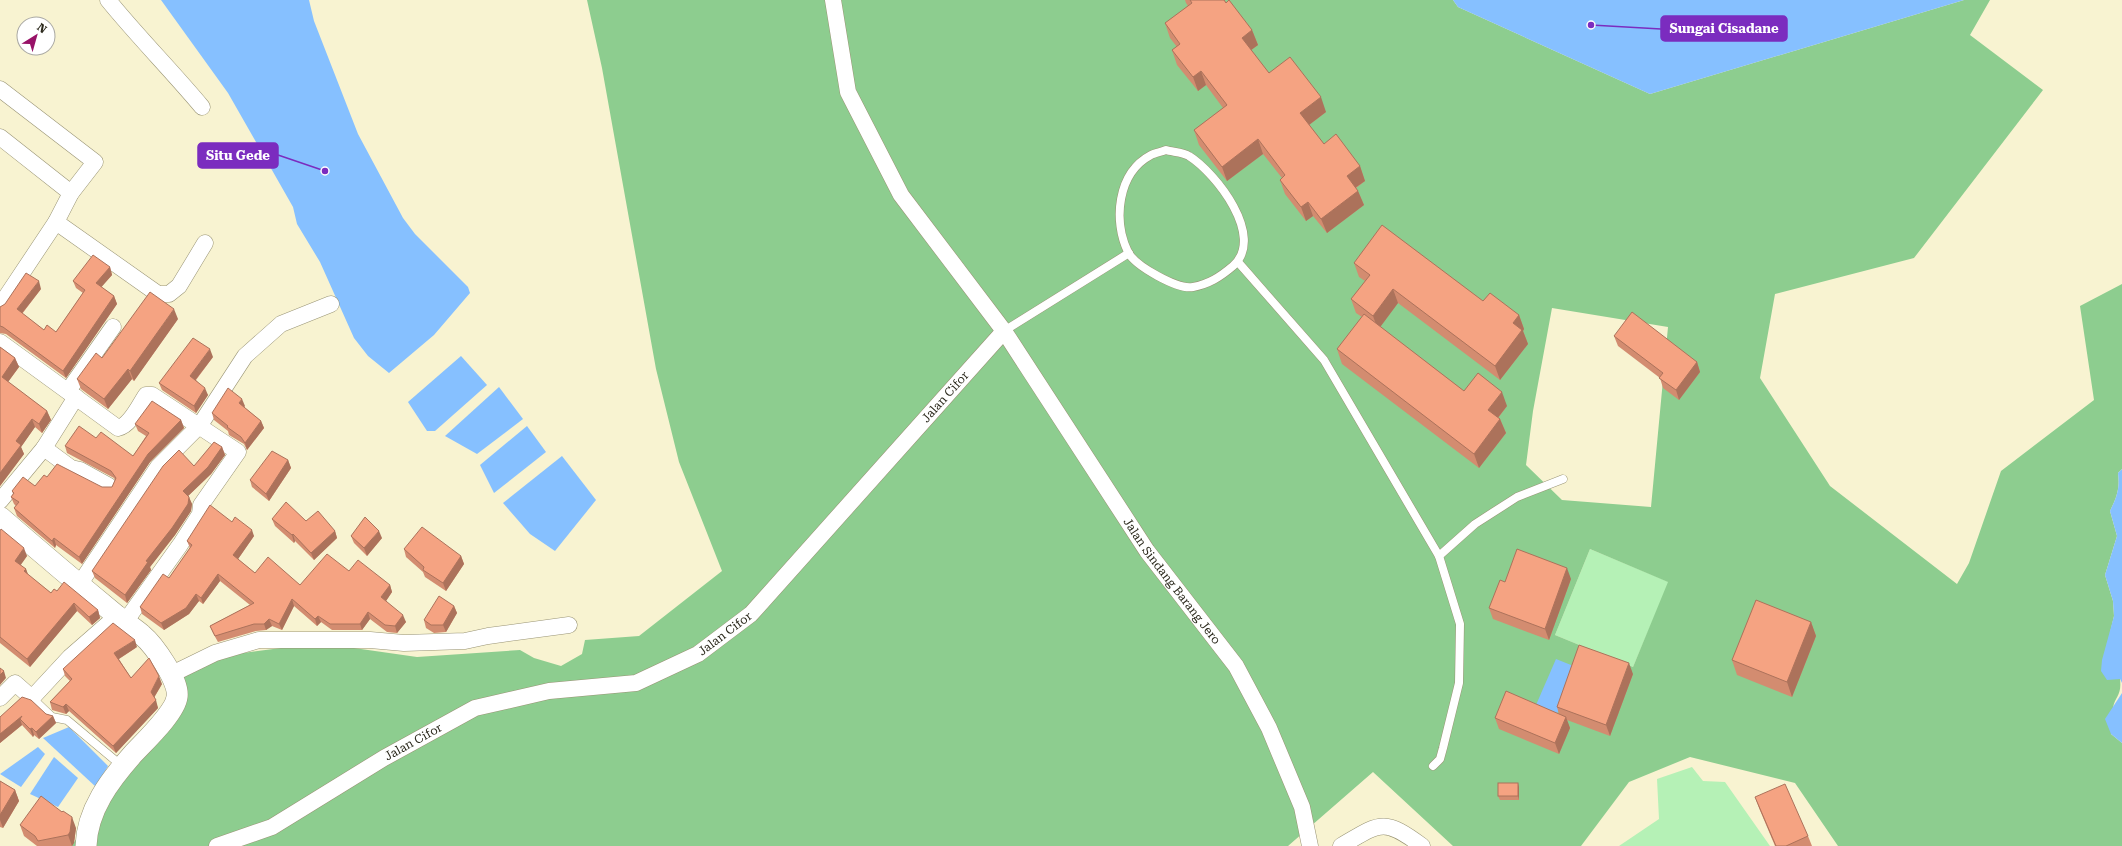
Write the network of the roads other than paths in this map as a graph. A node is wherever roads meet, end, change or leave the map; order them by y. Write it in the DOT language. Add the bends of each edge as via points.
graph roads {
  1 [pos="108,0"];
  2 [pos="833,0"];
  3 [pos="0,90"];
  4 [pos="202,108"];
  5 [pos="0,137"];
  6 [pos="71,192"];
  7 [pos="56,222"];
  8 [pos="205,243"];
  9 [pos="1129,253"];
  10 [pos="1238,262"];
  11 [pos="332,304"];
  12 [pos="0,306"];
  13 [pos="113,327"];
  14 [pos="1004,331"];
  15 [pos="0,342"];
  16 [pos="72,394"];
  17 [pos="200,425"];
  18 [pos="44,448"];
  19 [pos="1563,479"];
  20 [pos="108,486"];
  21 [pos="0,501"];
  22 [pos="0,518"];
  23 [pos="1439,556"];
  24 [pos="79,585"];
  25 [pos="121,619"];
  26 [pos="569,625"];
  27 [pos="172,674"];
  28 [pos="0,698"];
  29 [pos="32,698"];
  30 [pos="123,766"];
  31 [pos="1433,766"];
  32 [pos="86,846"];
  33 [pos="217,846"];
  34 [pos="1310,846"];
  35 [pos="1341,846"];
  36 [pos="1422,846"];
  1 -- 4 [label="street"];
  2 -- 14 [label="street, Jalan Sindang Barang Jero" via="848,92 898,188"];
  3 -- 6 [label="street" via="95,162"];
  5 -- 6 [label="street"];
  6 -- 7 [label="street"];
  7 -- 8 [label="street" via="158,294 169,294 179,286"];
  7 -- 12 [label="street"];
  9 -- 10 [label="lane" via="1148,270 1170,282 1192,288 1217,280"];
  9 -- 10 [label="lane" via="1121,230 1119,203 1128,180 1139,165 1151,155 1166,150 1188,155 1215,179 1240,216 1244,241"];
  9 -- 14 [label="lane, Jalan Cifor"];
  10 -- 23 [label="lane" via="1324,360"];
  11 -- 17 [label="street" via="281,324 245,356"];
  13 -- 16 [label="street"];
  14 -- 33 [label="street, Jalan Cifor" via="751,614 698,654 636,683 549,691 475,708 384,758 272,827"];
  14 -- 34 [label="street, Jalan Sindang Barang Jero" via="1147,551 1236,666 1269,728 1302,807"];
  15 -- 16 [label="street"];
  16 -- 17 [label="street" via="118,428 128,422 146,395 152,395"];
  16 -- 18 [label="street"];
  17 -- 24 [label="street" via="158,467"];
  17 -- 25 [label="street" via="238,452 201,505 200,514 180,545"];
  18 -- 20 [label="street" via="71,468 80,470"];
  18 -- 21 [label="street"];
  19 -- 23 [label="lane" via="1517,497 1475,524"];
  22 -- 24 [label="street"];
  23 -- 31 [label="lane" via="1460,624 1459,683 1440,758"];
  24 -- 25 [label="street"];
  25 -- 27 [label="street" via="143,636"];
  25 -- 29 [label="street" via="70,657"];
  26 -- 27 [label="street" via="465,641 404,643 370,640 259,640 215,652"];
  27 -- 30 [label="street" via="178,697 170,712"];
  28 -- 29 [label="street" via="15,683"];
  29 -- 30 [label="lane" via="52,717 67,720"];
  30 -- 32 [label="street" via="98,803 86,831"];
  35 -- 36 [label="street" via="1378,825 1399,829"];
}
